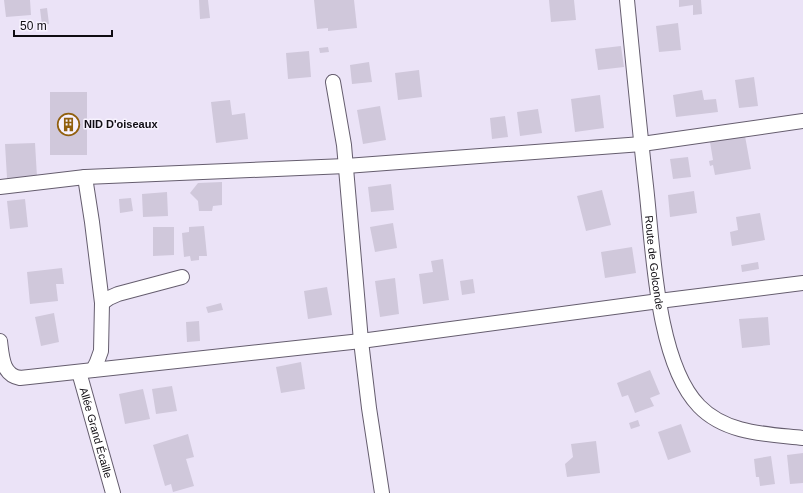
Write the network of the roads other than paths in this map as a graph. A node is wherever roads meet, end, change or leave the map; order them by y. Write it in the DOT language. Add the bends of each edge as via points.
graph roads {
  1 [pos="627,0"];
  2 [pos="333,82"];
  3 [pos="803,121"];
  4 [pos="642,144"];
  5 [pos="346,166"];
  6 [pos="85,177"];
  7 [pos="0,187"];
  8 [pos="182,277"];
  9 [pos="803,283"];
  10 [pos="659,300"];
  11 [pos="102,303"];
  12 [pos="0,341"];
  13 [pos="361,341"];
  14 [pos="2,368"];
  15 [pos="93,370"];
  16 [pos="79,372"];
  17 [pos="803,438"];
  18 [pos="113,493"];
  19 [pos="382,493"];
  1 -- 4 [label="street, Route de Golconde"];
  2 -- 5 [label="street"];
  3 -- 4 [label="street"];
  4 -- 5 [label="street"];
  4 -- 10 [label="street, Route de Golconde"];
  5 -- 6 [label="street"];
  5 -- 13 [label="street"];
  6 -- 7 [label="street"];
  6 -- 11 [label="street"];
  8 -- 11 [label="street" via="118,294"];
  9 -- 10 [label="street"];
  10 -- 13 [label="street"];
  10 -- 17 [label="street, Route de Golconde" via="676,370 699,407 724,425 760,434"];
  11 -- 15 [label="street" via="101,350"];
  12 -- 14 [label="street"];
  13 -- 15 [label="street"];
  13 -- 19 [label="street"];
  14 -- 16 [label="street" via="20,378"];
  15 -- 16 [label="street"];
  16 -- 18 [label="street, Allée Grand Écaille"];
}
